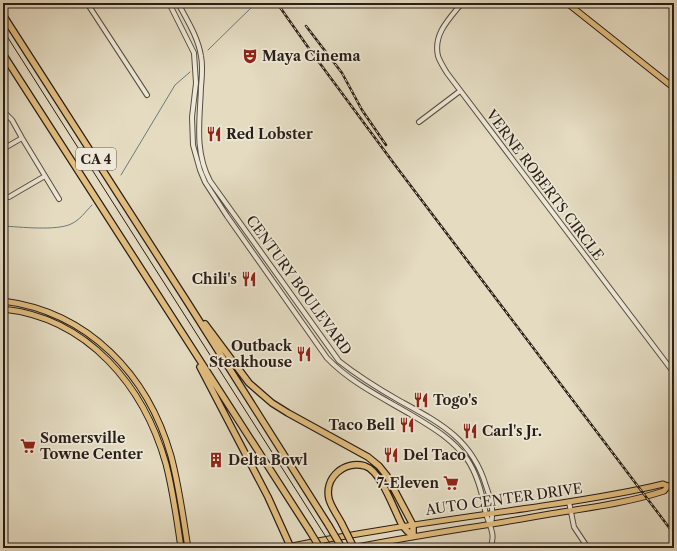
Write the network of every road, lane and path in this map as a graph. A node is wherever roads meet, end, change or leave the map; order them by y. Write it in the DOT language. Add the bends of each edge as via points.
graph roads {
  1 [pos="87,3"];
  2 [pos="169,3"];
  3 [pos="178,3"];
  4 [pos="462,3"];
  5 [pos="567,3"];
  6 [pos="3,15"];
  7 [pos="3,54"];
  8 [pos="674,88"];
  9 [pos="460,91"];
  10 [pos="147,95"];
  11 [pos="3,111"];
  12 [pos="419,122"];
  13 [pos="22,138"];
  14 [pos="3,148"];
  15 [pos="44,176"];
  16 [pos="3,198"];
  17 [pos="60,199"];
  18 [pos="3,301"];
  19 [pos="188,303"];
  20 [pos="3,309"];
  21 [pos="181,332"];
  22 [pos="674,373"];
  23 [pos="674,484"];
  24 [pos="668,486"];
  25 [pos="179,494"];
  26 [pos="172,495"];
  27 [pos="569,502"];
  28 [pos="570,511"];
  29 [pos="493,513"];
  30 [pos="486,514"];
  31 [pos="491,524"];
  32 [pos="414,525"];
  33 [pos="403,526"];
  34 [pos="412,536"];
  35 [pos="291,547"];
  36 [pos="181,548"];
  37 [pos="188,548"];
  38 [pos="282,548"];
  39 [pos="320,548"];
  40 [pos="342,548"];
  41 [pos="353,548"];
  42 [pos="490,548"];
  43 [pos="588,548"];
  1 -- 10 [label="street"];
  2 -- 30 [label="street, CENTURY BOULEVARD" via="194,53 196,83 192,117 193,145 205,182 327,358 338,370 453,442 477,478"];
  3 -- 29 [label="street, CENTURY BOULEVARD" via="198,41 202,73 198,137 202,162 210,181 339,361 357,376 435,420 460,440 480,468"];
  4 -- 9 [label="street, VERNE ROBERTS CIRCLE" via="440,31 436,45 439,58"];
  5 -- 8 [label="main road"];
  6 -- 19 [label="highway, CA 4"];
  7 -- 21 [label="highway, CA 4"];
  9 -- 12 [label="street"];
  9 -- 22 [label="street, VERNE ROBERTS CIRCLE"];
  11 -- 13 [label="street" via="12,120"];
  13 -- 14 [label="street"];
  13 -- 15 [label="street"];
  15 -- 16 [label="street"];
  15 -- 17 [label="street"];
  18 -- 25 [label="main road" via="36,308 66,320 93,337 119,359 136,382 155,416 169,451"];
  19 -- 32 [label="highway" via="249,383 278,406 368,457 379,466"];
  19 -- 40 [label="highway, CA 4, bridge"];
  20 -- 26 [label="main road" via="35,316 70,330 115,367 131,387 152,426 165,463"];
  21 -- 35 [label="highway" via="268,497"];
  21 -- 39 [label="highway, CA 4, bridge"];
  23 -- 24 [label="main road, AUTO CENTER DRIVE"];
  24 -- 27 [label="main road, AUTO CENTER DRIVE" via="663,484"];
  24 -- 28 [label="main road, AUTO CENTER DRIVE" via="664,491 646,497"];
  25 -- 26 [label="main road"];
  25 -- 37 [label="main road"];
  26 -- 36 [label="main road"];
  27 -- 28 [label="street"];
  27 -- 29 [label="main road, AUTO CENTER DRIVE"];
  28 -- 31 [label="main road, AUTO CENTER DRIVE"];
  28 -- 43 [label="street" via="574,527"];
  29 -- 30 [label="main road, AUTO CENTER DRIVE"];
  29 -- 31 [label="street, CENTURY BOULEVARD"];
  30 -- 31 [label="street, CENTURY BOULEVARD"];
  30 -- 32 [label="main road, AUTO CENTER DRIVE"];
  31 -- 34 [label="main road, AUTO CENTER DRIVE"];
  31 -- 42 [label="street" via="493,538"];
  32 -- 33 [label="main road, AUTO CENTER DRIVE"];
  32 -- 34 [label="highway"];
  33 -- 34 [label="highway"];
  33 -- 35 [label="main road, AUTO CENTER DRIVE"];
  33 -- 41 [label="highway, bridge" via="378,477 369,468 355,464 341,469 330,482 330,500"];
  34 -- 41 [label="main road, AUTO CENTER DRIVE"];
  35 -- 38 [label="main road, AUTO CENTER DRIVE"];
}
